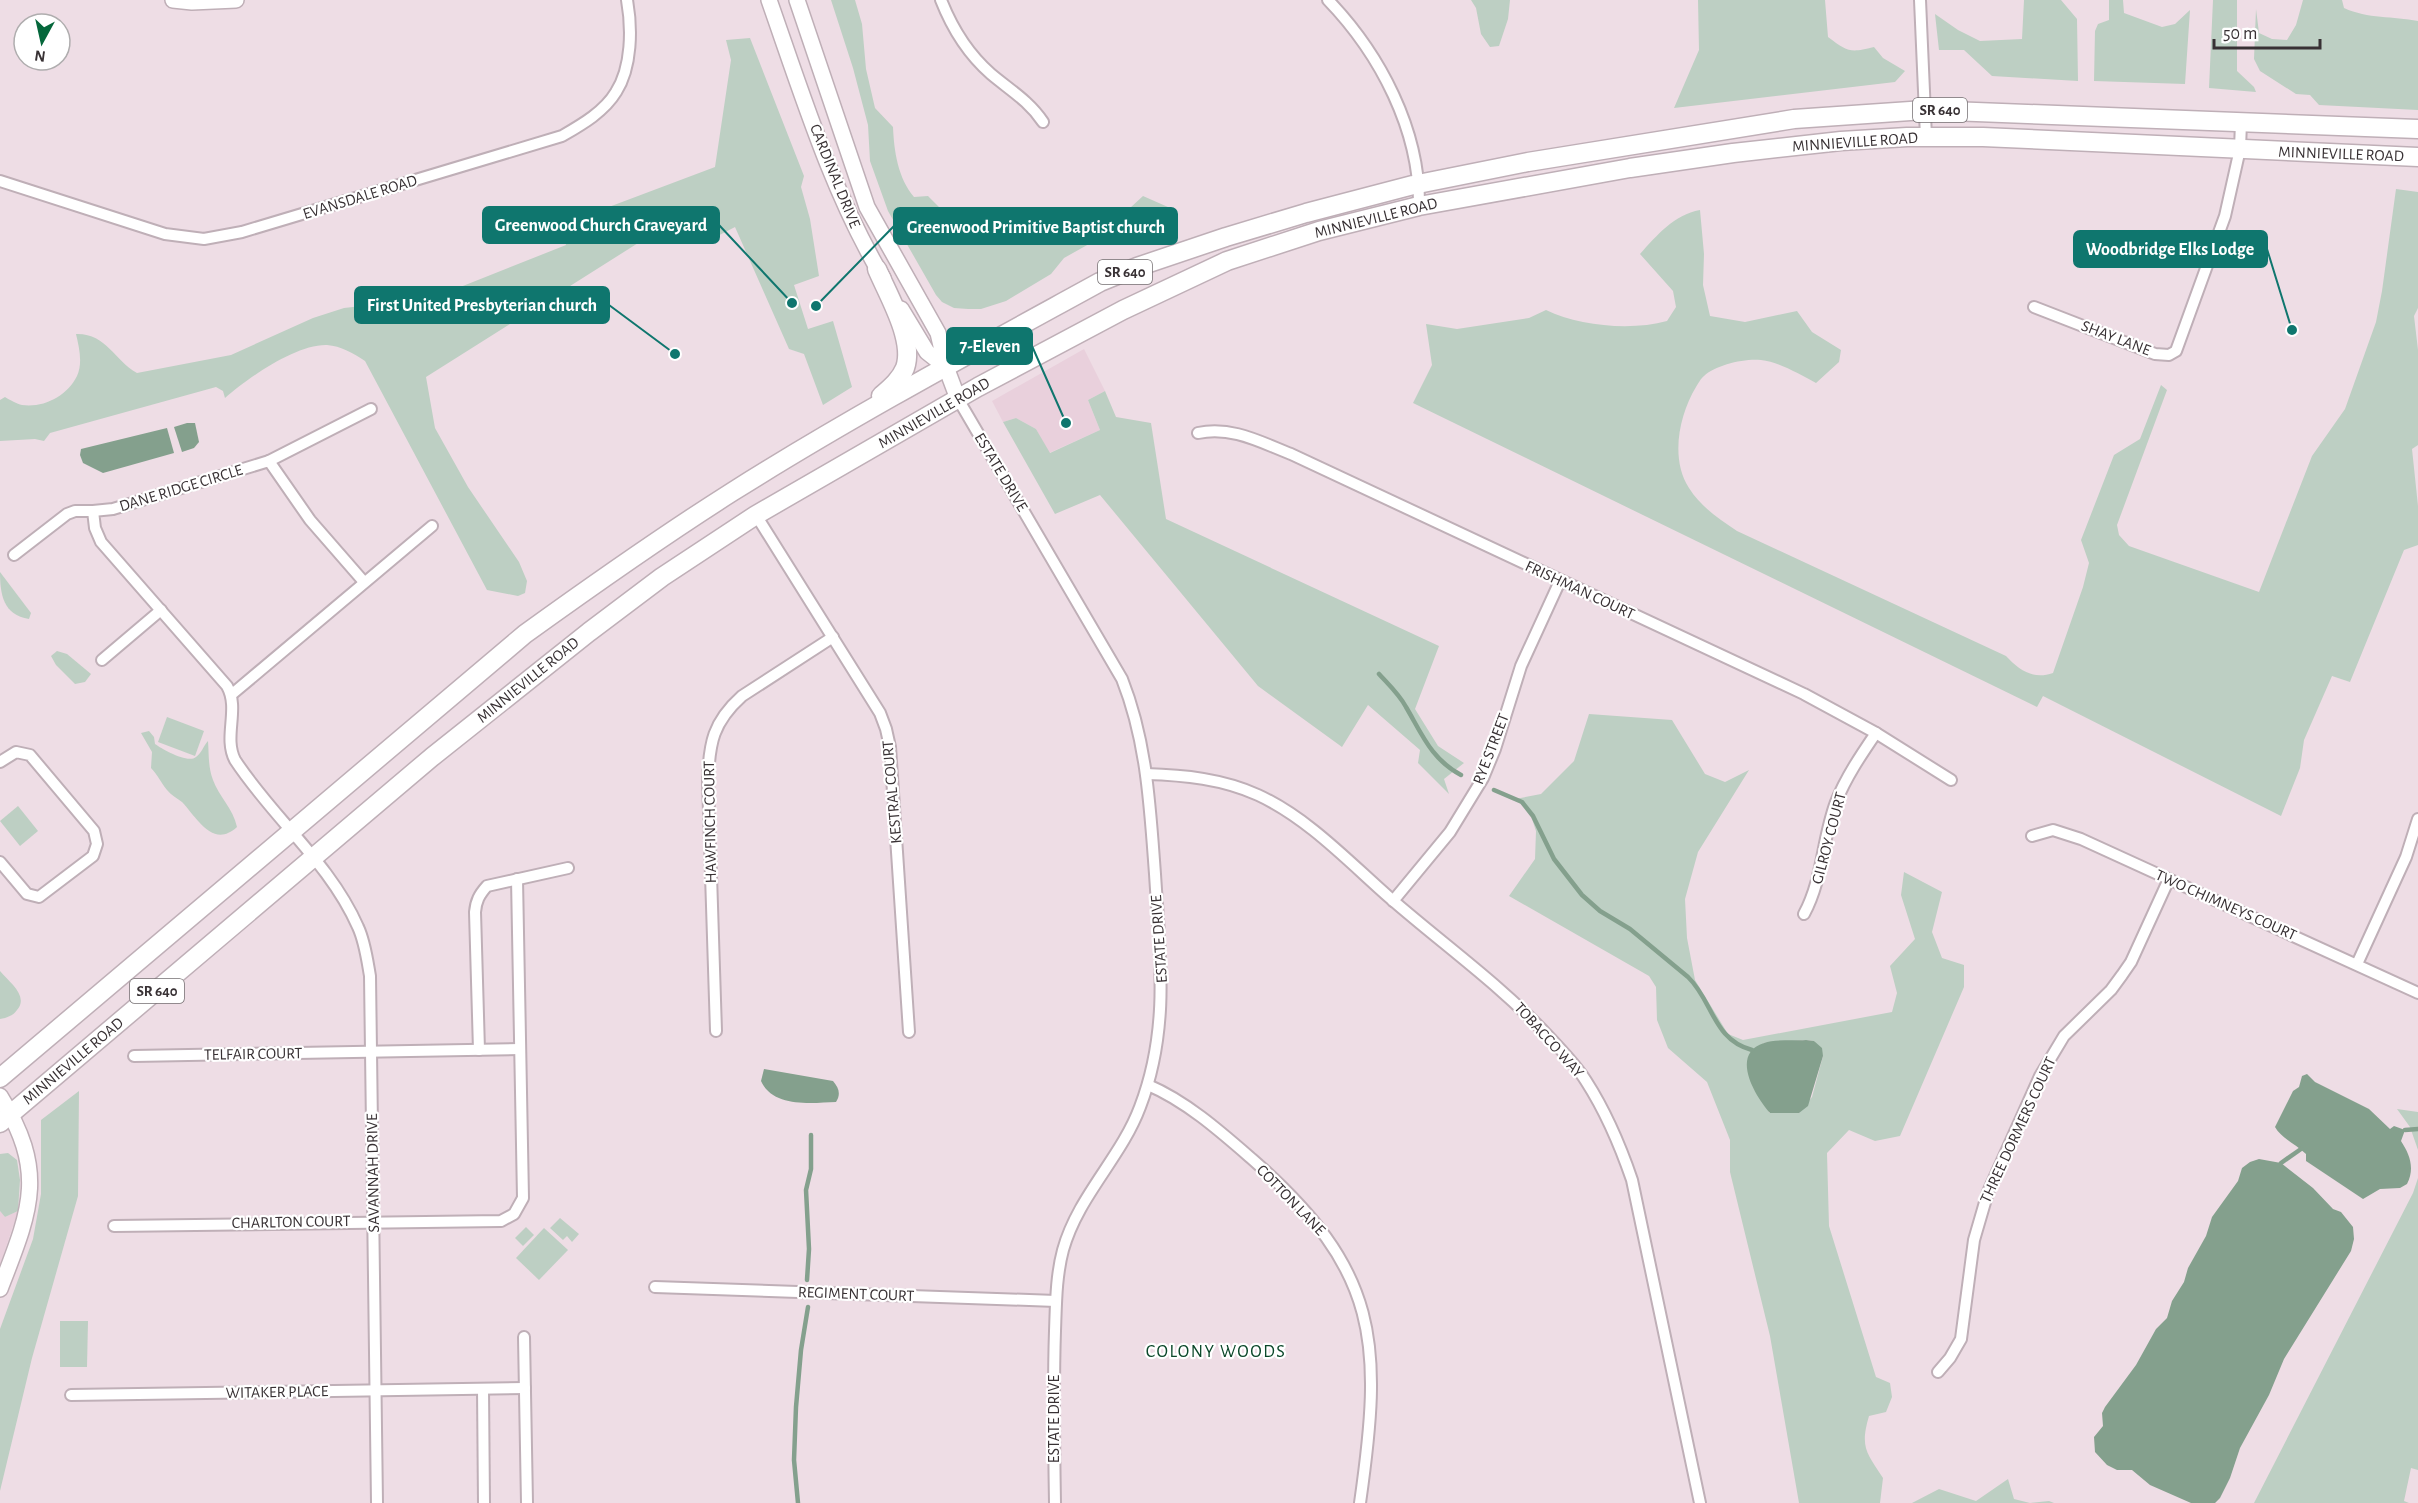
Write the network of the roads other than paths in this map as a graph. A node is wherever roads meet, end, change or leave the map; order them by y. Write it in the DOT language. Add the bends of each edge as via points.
graph roads {
  1 [pos="173,0"];
  2 [pos="236,0"];
  3 [pos="627,0"];
  4 [pos="769,0"];
  5 [pos="797,0"];
  6 [pos="941,0"];
  7 [pos="1328,0"];
  8 [pos="1920,0"];
  9 [pos="1925,110"];
  10 [pos="1043,122"];
  11 [pos="2241,122"];
  12 [pos="2418,129"];
  13 [pos="1926,137"];
  14 [pos="2240,149"];
  15 [pos="2418,157"];
  16 [pos="0,181"];
  17 [pos="1419,183"];
  18 [pos="1419,206"];
  19 [pos="877,269"];
  20 [pos="2034,307"];
  21 [pos="946,367"];
  22 [pos="958,399"];
  23 [pos="371,409"];
  24 [pos="855,419"];
  25 [pos="1198,433"];
  26 [pos="269,461"];
  27 [pos="93,511"];
  28 [pos="756,515"];
  29 [pos="432,526"];
  30 [pos="14,555"];
  31 [pos="1560,581"];
  32 [pos="364,582"];
  33 [pos="161,610"];
  34 [pos="833,638"];
  35 [pos="102,660"];
  36 [pos="231,695"];
  37 [pos="1876,733"];
  38 [pos="0,762"];
  39 [pos="1146,774"];
  40 [pos="1951,780"];
  41 [pos="2418,819"];
  42 [pos="291,831"];
  43 [pos="2032,836"];
  44 [pos="313,858"];
  45 [pos="0,862"];
  46 [pos="568,868"];
  47 [pos="517,879"];
  48 [pos="2169,879"];
  49 [pos="1393,901"];
  50 [pos="1804,914"];
  51 [pos="2357,964"];
  52 [pos="2418,993"];
  53 [pos="716,1031"];
  54 [pos="909,1032"];
  55 [pos="520,1049"];
  56 [pos="479,1050"];
  57 [pos="371,1052"];
  58 [pos="134,1056"];
  59 [pos="0,1078"];
  60 [pos="1148,1085"];
  61 [pos="0,1096"];
  62 [pos="5,1118"];
  63 [pos="373,1221"];
  64 [pos="114,1226"];
  65 [pos="655,1287"];
  66 [pos="0,1289"];
  67 [pos="1056,1300"];
  68 [pos="524,1337"];
  69 [pos="1938,1372"];
  70 [pos="525,1388"];
  71 [pos="483,1389"];
  72 [pos="376,1390"];
  73 [pos="71,1395"];
  74 [pos="377,1503"];
  75 [pos="484,1503"];
  76 [pos="527,1503"];
  77 [pos="1055,1503"];
  78 [pos="1360,1503"];
  79 [pos="1700,1503"];
  1 -- 2 [label="main road"];
  3 -- 16 [label="street, EVANSDALE ROAD" via="630,26 625,70 616,92 582,124 562,136 242,232 204,239 165,234"];
  4 -- 19 [label="main road, CARDINAL DRIVE" via="835,180"];
  5 -- 21 [label="main road, CARDINAL DRIVE" via="867,207 938,333"];
  6 -- 10 [label="street" via="952,26 972,54 1022,97"];
  7 -- 17 [label="street" via="1354,29 1392,92"];
  8 -- 9 [label="street"];
  9 -- 11 [label="main road, MINNIEVILLE ROAD / SR 640"];
  9 -- 13 [label="street"];
  9 -- 17 [label="main road, MINNIEVILLE ROAD / SR 640" via="1794,119"];
  11 -- 12 [label="main road, MINNIEVILLE ROAD / SR 640"];
  11 -- 14 [label="street, SHAY LANE"];
  13 -- 14 [label="main road, MINNIEVILLE ROAD / SR 640"];
  13 -- 18 [label="main road, MINNIEVILLE ROAD / SR 640" via="1841,141 1733,153"];
  14 -- 15 [label="main road, MINNIEVILLE ROAD / SR 640"];
  14 -- 20 [label="street, SHAY LANE" via="2225,216 2176,351 2155,354"];
  17 -- 18 [label="street"];
  17 -- 21 [label="main road, MINNIEVILLE ROAD / SR 640" via="1306,213 1137,267 1100,282"];
  18 -- 22 [label="main road, MINNIEVILLE ROAD / SR 640" via="1319,231 1227,261 1123,310"];
  19 -- 21 [label="main road, CARDINAL DRIVE" via="927,352"];
  19 -- 24 [label="main road" via="904,331 907,361 898,380"];
  21 -- 22 [label="main road, CARDINAL DRIVE"];
  21 -- 24 [label="main road, MINNIEVILLE ROAD / SR 640"];
  22 -- 28 [label="main road, MINNIEVILLE ROAD / SR 640"];
  22 -- 39 [label="street, ESTATE DRIVE" via="1122,679 1134,710"];
  23 -- 26 [label="street, DANE RIDGE CIRCLE"];
  24 -- 42 [label="main road, MINNIEVILLE ROAD / SR 640" via="632,557 525,634"];
  25 -- 31 [label="street, FRISHMAN COURT" via="1224,430 1291,454"];
  26 -- 27 [label="street, DANE RIDGE CIRCLE" via="113,509"];
  26 -- 32 [label="street" via="310,520"];
  27 -- 30 [label="street, DANE RIDGE CIRCLE" via="67,514"];
  27 -- 33 [label="street" via="94,528 101,542"];
  28 -- 34 [label="street, KESTRAL COURT"];
  28 -- 44 [label="main road, MINNIEVILLE ROAD / SR 640" via="662,577 589,632"];
  29 -- 32 [label="street"];
  31 -- 37 [label="street, FRISHMAN COURT" via="1804,694"];
  31 -- 49 [label="street, RYE STREET" via="1521,666 1483,778 1450,832"];
  32 -- 36 [label="street"];
  33 -- 35 [label="street"];
  33 -- 36 [label="street" via="223,680"];
  34 -- 53 [label="street, HAWFINCH COURT" via="742,696 729,707 714,732 708,781"];
  34 -- 54 [label="street, KESTRAL COURT" via="879,713 890,747"];
  36 -- 42 [label="street" via="232,755"];
  37 -- 40 [label="street, FRISHMAN COURT"];
  37 -- 50 [label="street, GILROY COURT" via="1836,803 1818,882"];
  38 -- 45 [label="street" via="16,752 30,755 94,831 97,844 93,856 39,897 27,894"];
  39 -- 49 [label="street, TOBACCO WAY" via="1208,780 1258,795 1302,822"];
  39 -- 60 [label="street, ESTATE DRIVE" via="1162,984 1158,1045"];
  41 -- 51 [label="street" via="2406,857"];
  42 -- 44 [label="street"];
  42 -- 59 [label="main road, MINNIEVILLE ROAD / SR 640"];
  43 -- 48 [label="street, TWO CHIMNEYS COURT" via="2061,831"];
  44 -- 57 [label="street, SAVANNAH DRIVE" via="351,912 363,940 370,976"];
  44 -- 62 [label="main road, MINNIEVILLE ROAD / SR 640"];
  46 -- 47 [label="street"];
  47 -- 55 [label="street, CHARLTON COURT"];
  47 -- 56 [label="street" via="487,886 476,903"];
  48 -- 51 [label="street, TWO CHIMNEYS COURT"];
  48 -- 69 [label="street, THREE DORMERS COURT" via="2131,962 2111,990 2064,1036 2040,1076 1988,1191 1974,1240 1960,1340"];
  49 -- 79 [label="street, TOBACCO WAY" via="1530,1016 1569,1058 1603,1109 1637,1200"];
  51 -- 52 [label="street, TWO CHIMNEYS COURT"];
  55 -- 56 [label="street"];
  55 -- 63 [label="street, CHARLTON COURT" via="523,1198 514,1214 501,1221"];
  56 -- 57 [label="street"];
  57 -- 58 [label="street, TELFAIR COURT"];
  57 -- 63 [label="street, SAVANNAH DRIVE"];
  60 -- 67 [label="street, ESTATE DRIVE" via="1126,1137 1082,1204 1069,1232"];
  60 -- 78 [label="street, COTTON LANE" via="1186,1107 1281,1185 1306,1211 1343,1263 1365,1316 1371,1350 1371,1418"];
  61 -- 62 [label="main road"];
  62 -- 66 [label="main road" via="27,1152 31,1172 21,1234"];
  63 -- 64 [label="street, CHARLTON COURT"];
  63 -- 72 [label="street, SAVANNAH DRIVE"];
  65 -- 67 [label="street, REGIMENT COURT"];
  67 -- 77 [label="street, ESTATE DRIVE"];
  68 -- 70 [label="street"];
  70 -- 71 [label="street, WITAKER PLACE"];
  70 -- 76 [label="street"];
  71 -- 72 [label="street, WITAKER PLACE"];
  71 -- 75 [label="street"];
  72 -- 73 [label="street, WITAKER PLACE"];
  72 -- 74 [label="street, SAVANNAH DRIVE"];
}
